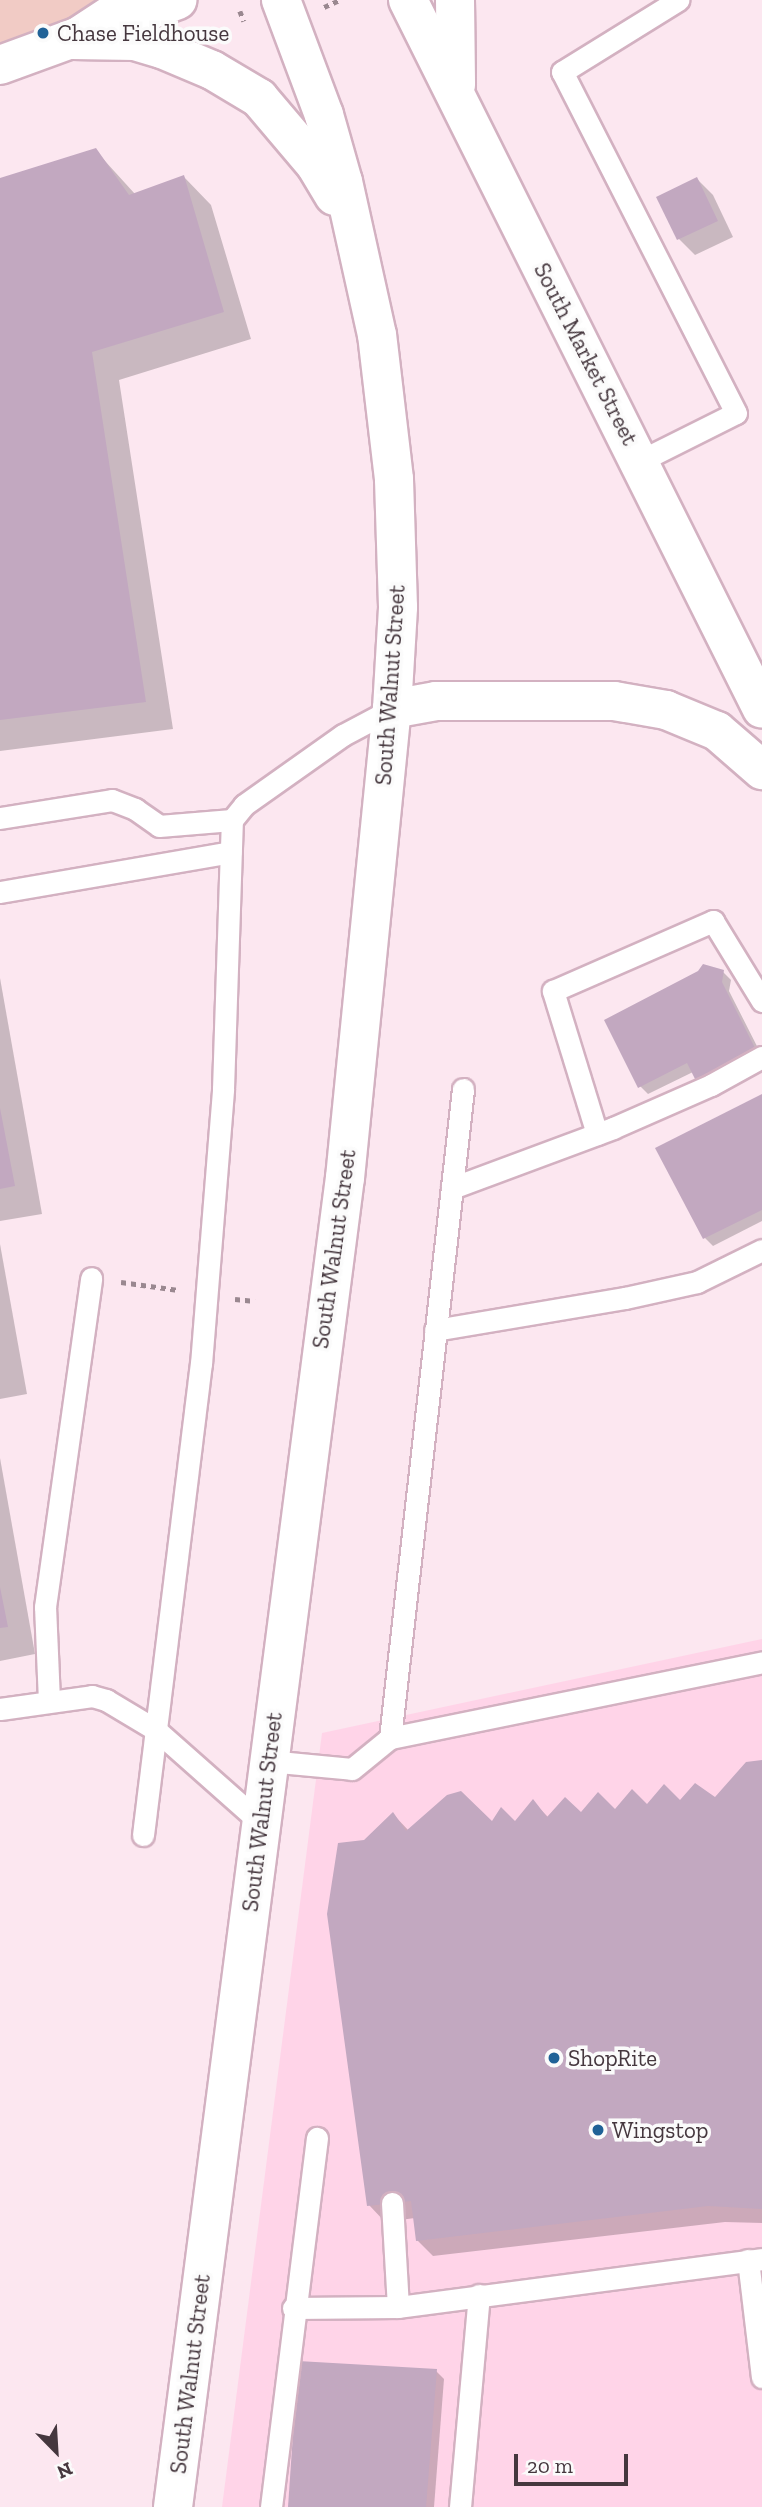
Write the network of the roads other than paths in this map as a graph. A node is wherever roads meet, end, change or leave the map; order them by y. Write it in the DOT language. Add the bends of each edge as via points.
graph roads {
  1 [pos="134,0"];
  2 [pos="178,0"];
  3 [pos="408,0"];
  4 [pos="455,0"];
  5 [pos="678,0"];
  6 [pos="299,5"];
  7 [pos="73,40"];
  8 [pos="0,65"];
  9 [pos="456,94"];
  10 [pos="354,229"];
  11 [pos="640,461"];
  12 [pos="758,690"];
  13 [pos="392,709"];
  14 [pos="762,769"];
  15 [pos="0,818"];
  16 [pos="232,820"];
  17 [pos="231,852"];
  18 [pos="0,891"];
  19 [pos="762,1000"];
  20 [pos="762,1057"];
  21 [pos="463,1089"];
  22 [pos="597,1134"];
  23 [pos="452,1188"];
  24 [pos="762,1250"];
  25 [pos="91,1278"];
  26 [pos="435,1330"];
  27 [pos="762,1662"];
  28 [pos="49,1701"];
  29 [pos="0,1709"];
  30 [pos="156,1730"];
  31 [pos="390,1738"];
  32 [pos="268,1761"];
  33 [pos="260,1822"];
  34 [pos="143,1835"];
  35 [pos="317,2138"];
  36 [pos="392,2203"];
  37 [pos="755,2260"];
  38 [pos="479,2295"];
  39 [pos="398,2307"];
  40 [pos="293,2308"];
  41 [pos="762,2377"];
  42 [pos="173,2507"];
  43 [pos="271,2507"];
  44 [pos="460,2507"];
  1 -- 7 [label="main road"];
  2 -- 7 [label="main road"];
  3 -- 9 [label="main road, South Market Street"];
  4 -- 9 [label="main road"];
  5 -- 11 [label="lane" via="562,72 736,414"];
  6 -- 10 [label="main road, South Walnut Street"];
  7 -- 8 [label="main road"];
  7 -- 10 [label="main road" via="135,41 153,46 185,57 259,98 316,164"];
  9 -- 11 [label="main road, South Market Street"];
  10 -- 13 [label="main road, South Walnut Street" via="377,335 394,479 398,607"];
  11 -- 12 [label="main road, South Market Street"];
  13 -- 14 [label="main road" via="436,701 614,701 666,710 718,731"];
  13 -- 16 [label="lane" via="343,735 244,805"];
  13 -- 32 [label="main road, South Walnut Street" via="345,1178"];
  15 -- 16 [label="lane" via="112,800 159,826"];
  16 -- 17 [label="lane"];
  17 -- 18 [label="lane"];
  17 -- 30 [label="lane" via="223,1089 207,1295"];
  19 -- 22 [label="lane" via="713,921 554,991"];
  20 -- 22 [label="lane" via="711,1085"];
  21 -- 23 [label="lane"];
  22 -- 23 [label="lane"];
  23 -- 26 [label="lane"];
  24 -- 26 [label="lane" via="697,1282"];
  25 -- 28 [label="lane" via="45,1607"];
  26 -- 31 [label="lane"];
  27 -- 31 [label="lane"];
  28 -- 29 [label="lane"];
  28 -- 30 [label="lane" via="92,1696"];
  30 -- 33 [label="lane"];
  30 -- 34 [label="lane"];
  31 -- 32 [label="lane" via="352,1769"];
  32 -- 33 [label="main road, South Walnut Street"];
  33 -- 42 [label="main road, South Walnut Street"];
  35 -- 40 [label="lane"];
  36 -- 39 [label="lane"];
  37 -- 38 [label="lane"];
  37 -- 41 [label="lane"];
  38 -- 39 [label="lane"];
  38 -- 44 [label="lane"];
  39 -- 40 [label="lane"];
  40 -- 43 [label="lane"];
}
